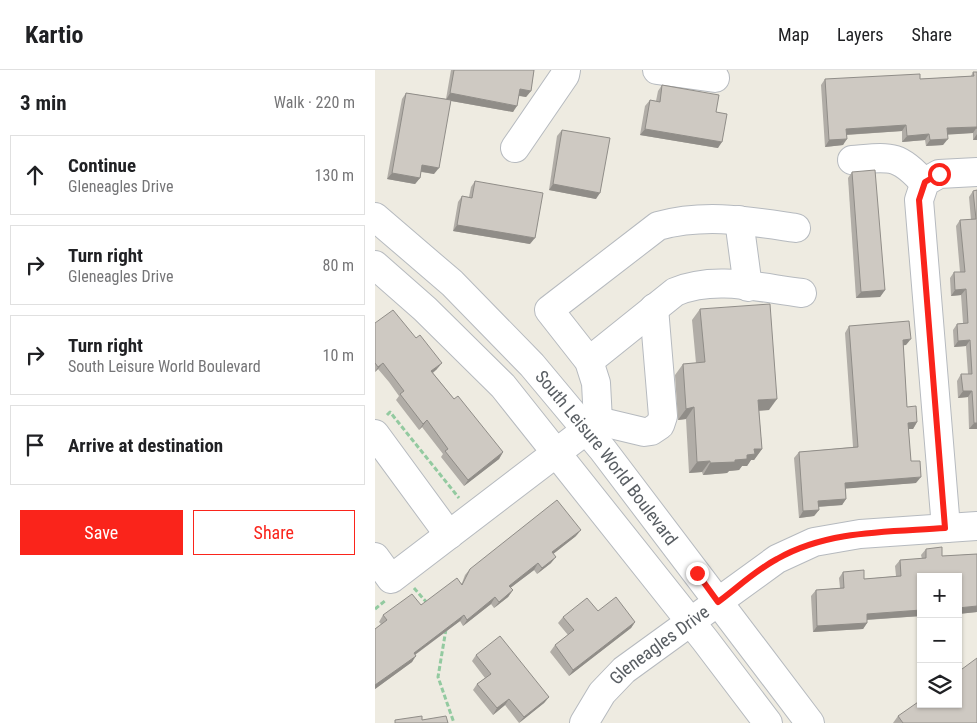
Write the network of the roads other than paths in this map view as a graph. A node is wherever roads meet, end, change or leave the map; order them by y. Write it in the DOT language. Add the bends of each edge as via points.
graph roads {
  1 [pos="566,70"];
  2 [pos="657,70"];
  3 [pos="715,78"];
  4 [pos="515,148"];
  5 [pos="851,160"];
  6 [pos="977,172"];
  7 [pos="924,183"];
  8 [pos="375,217"];
  9 [pos="739,220"];
  10 [pos="796,228"];
  11 [pos="375,265"];
  12 [pos="748,287"];
  13 [pos="802,293"];
  14 [pos="654,308"];
  15 [pos="589,361"];
  16 [pos="379,426"];
  17 [pos="592,426"];
  18 [pos="557,453"];
  19 [pos="977,526"];
  20 [pos="945,528"];
  21 [pos="449,535"];
  22 [pos="375,557"];
  23 [pos="718,602"];
  24 [pos="689,623"];
  25 [pos="584,723"];
  26 [pos="768,723"];
  27 [pos="811,723"];
  1 -- 4 [label="street"];
  2 -- 3 [label="street"];
  5 -- 7 [label="street" via="897,158"];
  6 -- 7 [label="street" via="939,174"];
  7 -- 20 [label="street" via="919,200"];
  8 -- 17 [label="street, South Leisure World Boulevard" via="451,283"];
  9 -- 10 [label="street"];
  9 -- 12 [label="street"];
  9 -- 15 [label="street" via="680,220 658,226 549,310"];
  11 -- 18 [label="street, South Leisure World Boulevard" via="503,386"];
  12 -- 13 [label="street"];
  12 -- 14 [label="street" via="711,282 691,285 675,292"];
  14 -- 15 [label="street"];
  14 -- 17 [label="street" via="663,416 660,425 643,432"];
  15 -- 17 [label="street" via="596,383"];
  16 -- 21 [label="street"];
  17 -- 18 [label="street"];
  17 -- 23 [label="street, South Leisure World Boulevard"];
  18 -- 21 [label="street"];
  18 -- 24 [label="street, South Leisure World Boulevard"];
  19 -- 20 [label="street, Gleneagles Drive"];
  20 -- 23 [label="street, Gleneagles Drive" via="860,534 814,542 777,559"];
  21 -- 22 [label="street" via="391,578"];
  23 -- 24 [label="street, Gleneagles Drive"];
  23 -- 27 [label="street, South Leisure World Boulevard"];
  24 -- 25 [label="street, Gleneagles Drive" via="624,670 602,694"];
  24 -- 26 [label="street, South Leisure World Boulevard"];
}
